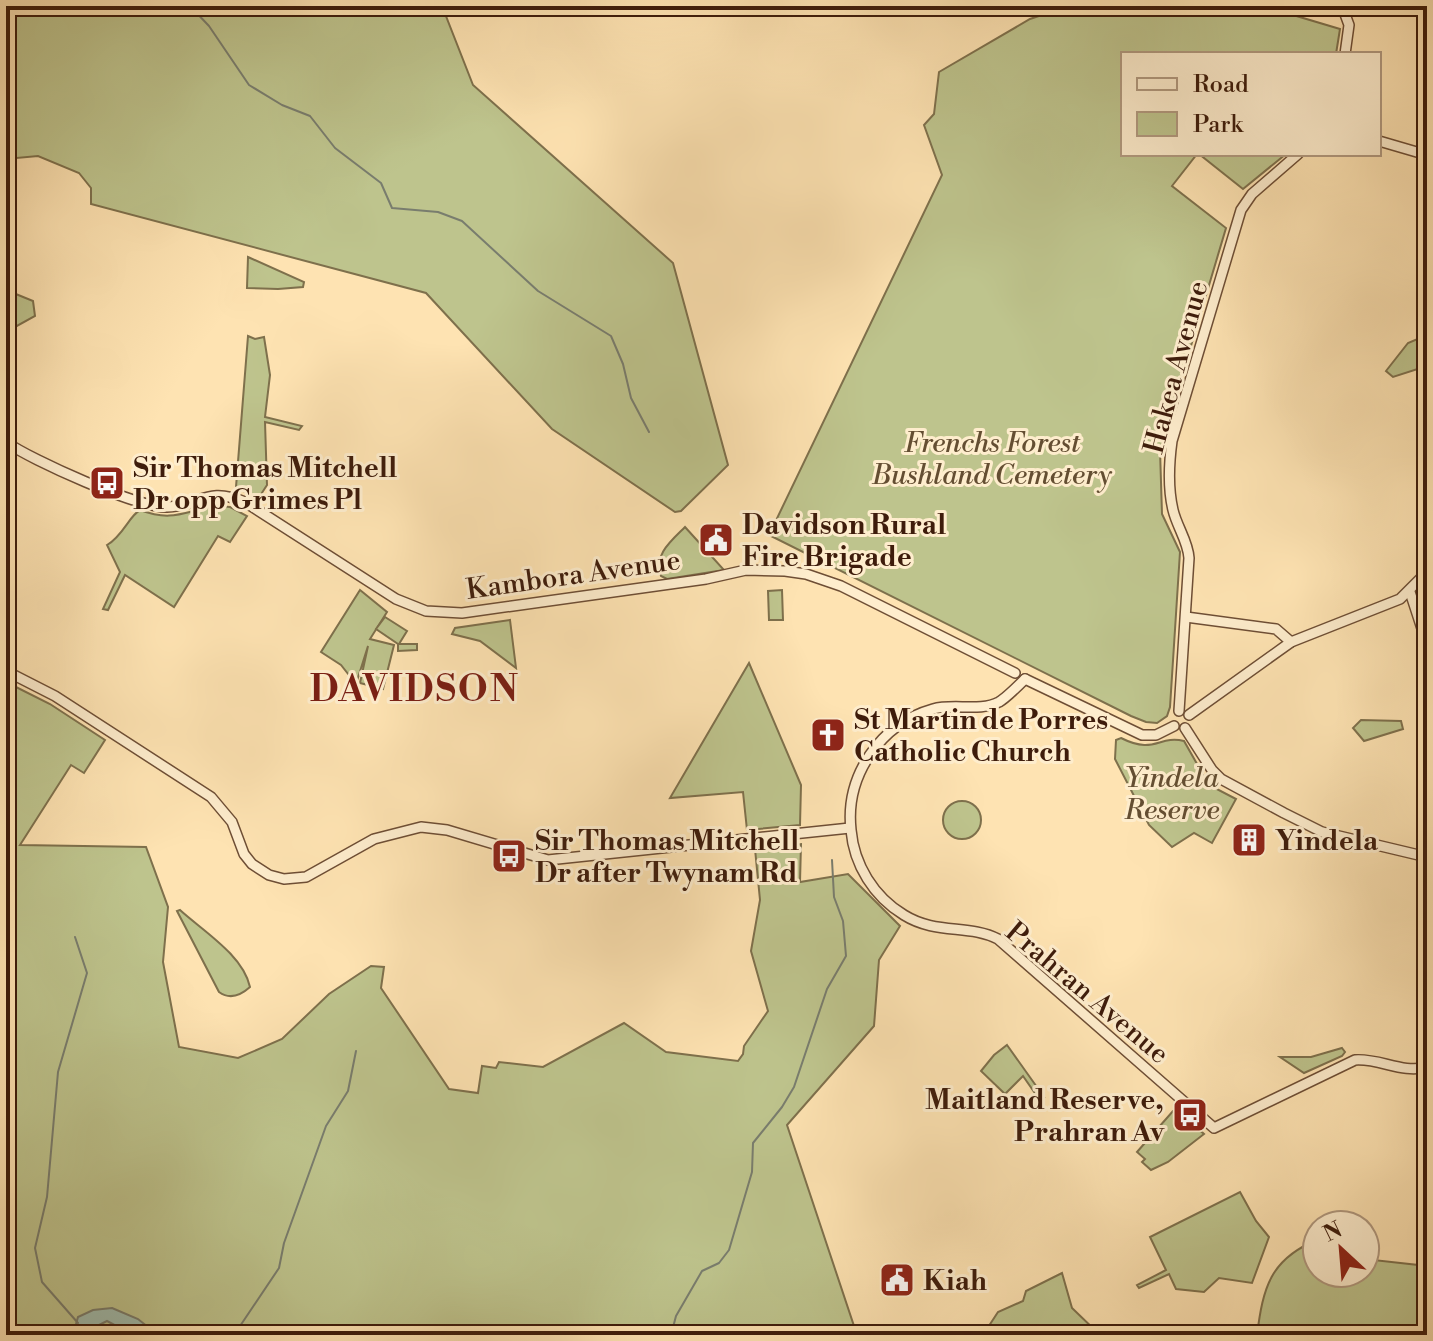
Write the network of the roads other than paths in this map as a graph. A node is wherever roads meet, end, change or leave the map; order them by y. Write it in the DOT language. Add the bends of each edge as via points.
graph roads {
  1 [pos="1342,6"];
  2 [pos="1345,52"];
  3 [pos="1381,142"];
  4 [pos="1427,155"];
  5 [pos="1296,156"];
  6 [pos="6,442"];
  7 [pos="1427,572"];
  8 [pos="1410,592"];
  9 [pos="1186,617"];
  10 [pos="1291,642"];
  11 [pos="1427,644"];
  12 [pos="6,671"];
  13 [pos="1019,678"];
  14 [pos="1184,713"];
  15 [pos="1174,726"];
  16 [pos="1185,728"];
  17 [pos="850,828"];
  18 [pos="1427,857"];
  19 [pos="1427,1067"];
  1 -- 2 [label="street" via="1349,25"];
  3 -- 4 [label="street"];
  5 -- 9 [label="street, Hakea Avenue" via="1242,207 1172,441 1172,509 1189,558"];
  6 -- 13 [label="street, Kambora Avenue" via="50,466 152,505 176,506 220,495 245,502 396,599 426,611 462,613 746,570 785,571 841,586"];
  7 -- 8 [label="street"];
  8 -- 10 [label="street"];
  8 -- 11 [label="street"];
  9 -- 10 [label="street" via="1276,629"];
  9 -- 14 [label="street, Hakea Avenue"];
  10 -- 14 [label="street"];
  12 -- 17 [label="street" via="55,696 211,797 232,822 252,864 284,879 316,873 381,836 421,827 548,860"];
  13 -- 15 [label="street, Kambora Avenue" via="1136,733 1156,735"];
  13 -- 17 [label="street, Prahran Avenue" via="997,703 935,708 887,735 860,770 851,798"];
  14 -- 15 [label="street" via="1171,718"];
  14 -- 16 [label="street" via="1190,721"];
  15 -- 16 [label="street"];
  16 -- 18 [label="street" via="1221,779 1284,813 1322,832"];
  17 -- 19 [label="street, Prahran Avenue" via="860,866 892,906 919,923 998,939 1214,1128 1355,1060 1373,1059 1411,1070"];
}
